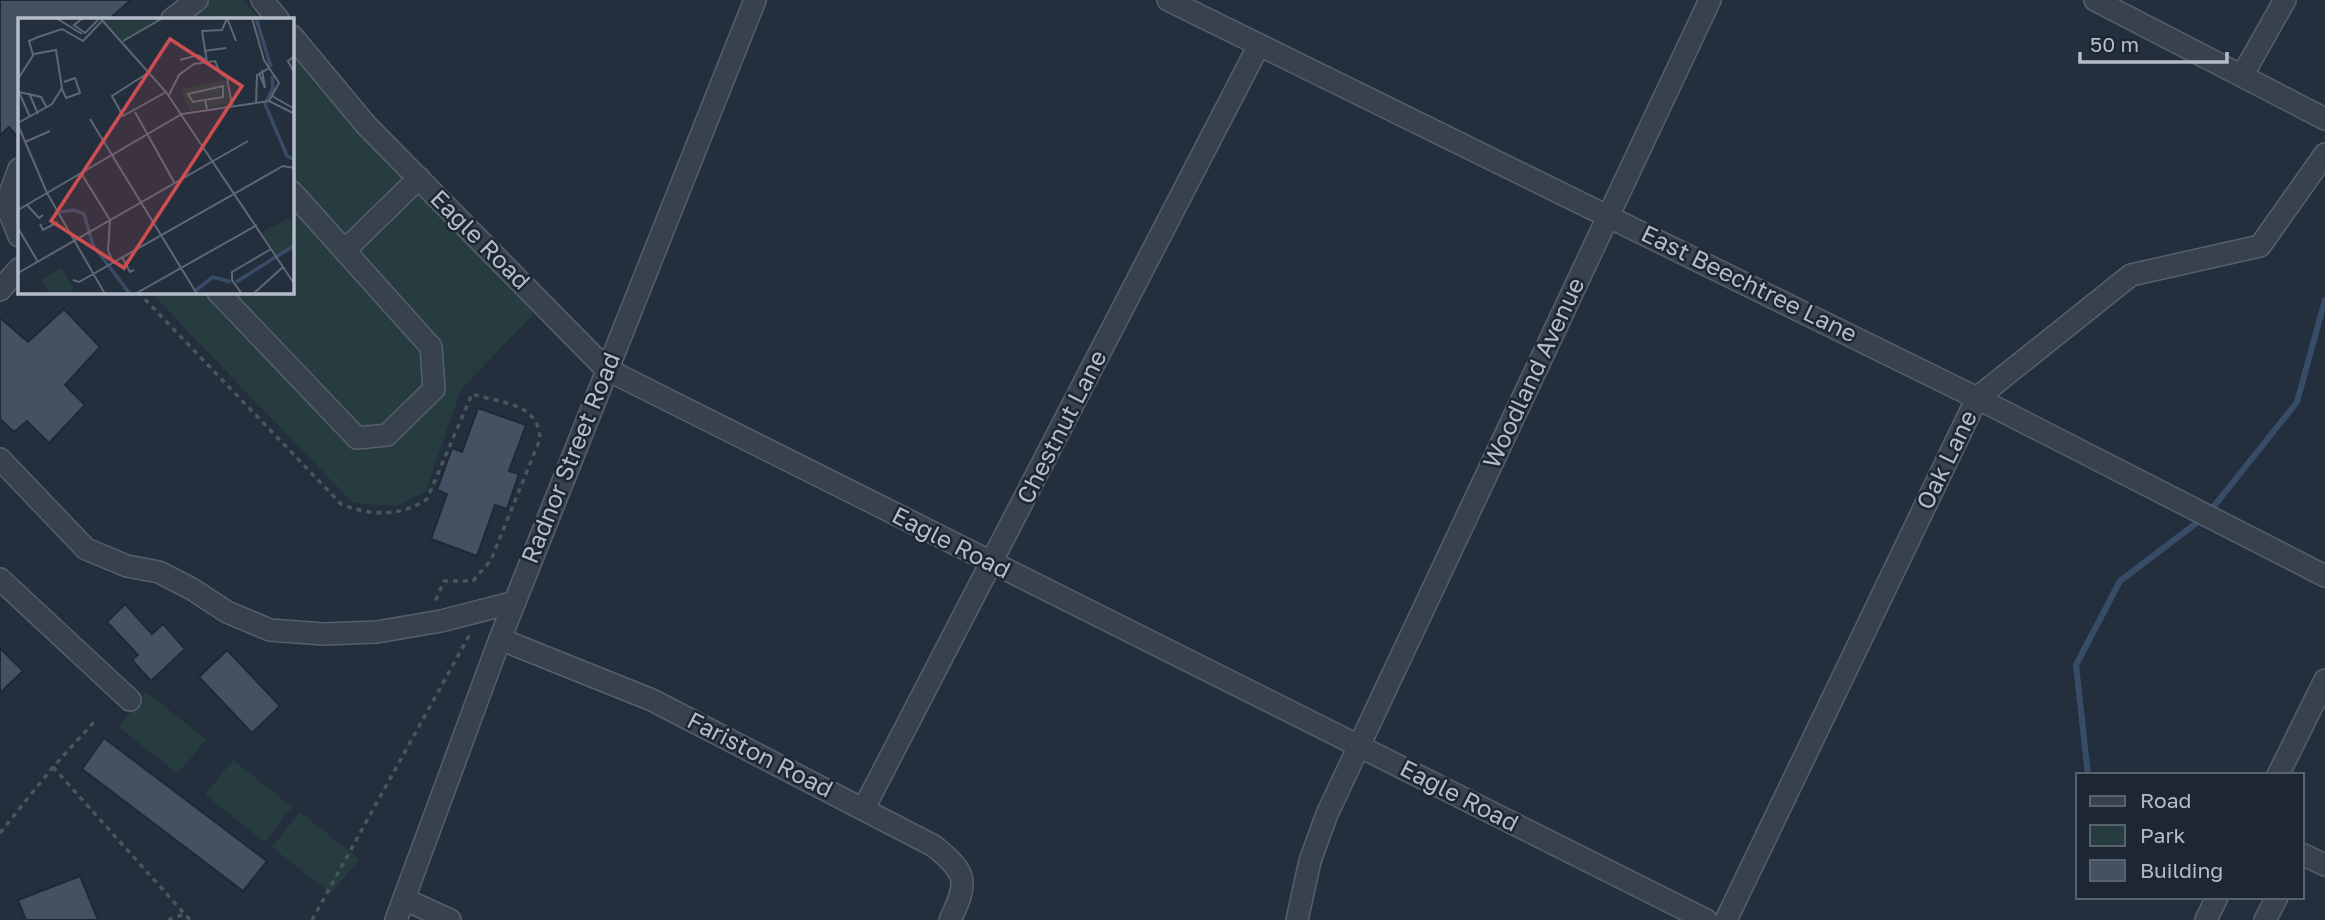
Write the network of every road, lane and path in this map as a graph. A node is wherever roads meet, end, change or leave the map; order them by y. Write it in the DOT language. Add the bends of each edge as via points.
graph roads {
  1 [pos="197,0"];
  2 [pos="262,0"];
  3 [pos="755,0"];
  4 [pos="1168,0"];
  5 [pos="1710,0"];
  6 [pos="2095,0"];
  7 [pos="2285,0"];
  8 [pos="173,18"];
  9 [pos="277,18"];
  10 [pos="294,38"];
  11 [pos="1259,45"];
  12 [pos="2242,76"];
  13 [pos="2325,119"];
  14 [pos="2325,154"];
  15 [pos="18,172"];
  16 [pos="419,178"];
  17 [pos="294,194"];
  18 [pos="1608,214"];
  19 [pos="18,234"];
  20 [pos="346,249"];
  21 [pos="18,270"];
  22 [pos="0,290"];
  23 [pos="140,294"];
  24 [pos="220,294"];
  25 [pos="607,369"];
  26 [pos="1977,398"];
  27 [pos="0,459"];
  28 [pos="992,564"];
  29 [pos="2325,576"];
  30 [pos="0,579"];
  31 [pos="515,602"];
  32 [pos="483,611"];
  33 [pos="425,624"];
  34 [pos="500,639"];
  35 [pos="2325,680"];
  36 [pos="130,700"];
  37 [pos="95,721"];
  38 [pos="1360,746"];
  39 [pos="53,766"];
  40 [pos="2279,773"];
  41 [pos="864,808"];
  42 [pos="0,833"];
  43 [pos="2304,855"];
  44 [pos="2325,865"];
  45 [pos="404,899"];
  46 [pos="2276,899"];
  47 [pos="185,914"];
  48 [pos="1680,914"];
  49 [pos="169,920"];
  50 [pos="190,920"];
  51 [pos="312,920"];
  52 [pos="396,920"];
  53 [pos="450,920"];
  54 [pos="950,920"];
  55 [pos="1297,920"];
  56 [pos="1706,920"];
  57 [pos="1726,920"];
  58 [pos="2265,920"];
  1 -- 8 [label="street"];
  2 -- 9 [label="street"];
  3 -- 25 [label="street, Radnor Street Road"];
  4 -- 11 [label="street, East Beechtree Lane"];
  5 -- 18 [label="street, Woodland Avenue"];
  6 -- 12 [label="street"];
  7 -- 12 [label="street"];
  10 -- 16 [label="street, Eagle Road" via="366,125"];
  11 -- 18 [label="street, East Beechtree Lane"];
  11 -- 28 [label="street, Chestnut Lane"];
  12 -- 13 [label="street"];
  14 -- 26 [label="street, Oak Lane" via="2260,246 2131,275"];
  15 -- 19 [label="street" via="6,204"];
  16 -- 20 [label="street"];
  16 -- 25 [label="street, Eagle Road"];
  17 -- 20 [label="street"];
  18 -- 26 [label="street, East Beechtree Lane"];
  18 -- 38 [label="street, Woodland Avenue"];
  20 -- 24 [label="street" via="431,346 434,389 387,435 357,438"];
  21 -- 22 [label="street"];
  23 -- 33 [label="path" via="341,504 359,512 403,511 428,499 472,394 528,410 540,424 540,439 491,560 473,581 444,581"];
  25 -- 28 [label="street, Eagle Road"];
  25 -- 31 [label="street, Radnor Street Road"];
  26 -- 29 [label="street, East Beechtree Lane"];
  26 -- 57 [label="street, Oak Lane"];
  27 -- 33 [label="street" via="86,549 127,566 159,572 227,612 270,630 377,632"];
  28 -- 38 [label="street, Eagle Road"];
  28 -- 41 [label="street, Chestnut Lane"];
  30 -- 36 [label="street"];
  31 -- 32 [label="street"];
  31 -- 34 [label="street, Radnor Street Road"];
  32 -- 33 [label="street"];
  32 -- 51 [label="path"];
  34 -- 41 [label="street, Fariston Road" via="652,700"];
  34 -- 45 [label="street, Radnor Street Road"];
  35 -- 40 [label="street"];
  37 -- 39 [label="path"];
  38 -- 48 [label="street, Eagle Road"];
  38 -- 55 [label="street, Woodland Avenue" via="1314,849"];
  39 -- 42 [label="path"];
  39 -- 47 [label="path"];
  41 -- 54 [label="street, Fariston Road" via="934,846 958,866 963,892"];
  43 -- 44 [label="street"];
  45 -- 52 [label="street, Radnor Street Road"];
  45 -- 53 [label="street"];
  46 -- 58 [label="street"];
  47 -- 49 [label="path"];
  47 -- 50 [label="path"];
  48 -- 56 [label="street, Eagle Road"];
}
